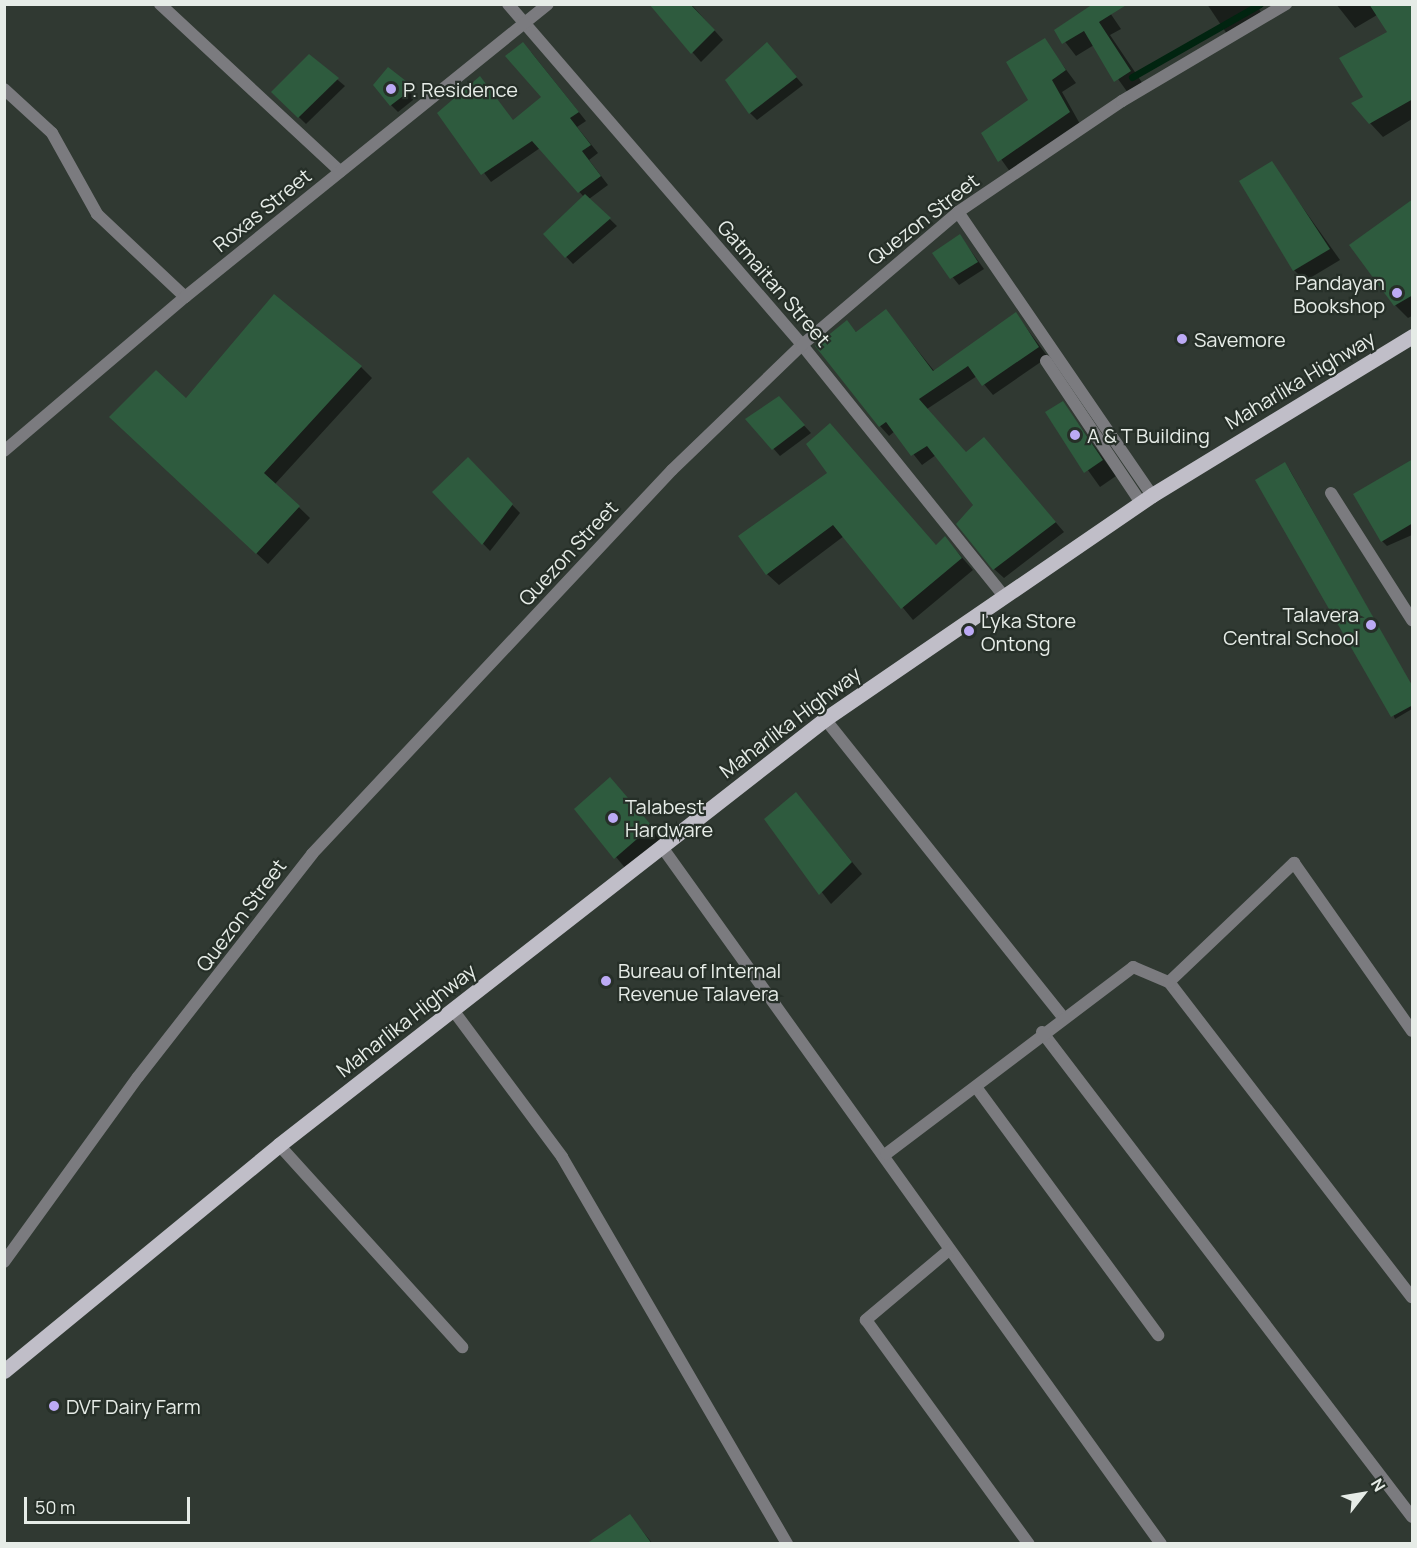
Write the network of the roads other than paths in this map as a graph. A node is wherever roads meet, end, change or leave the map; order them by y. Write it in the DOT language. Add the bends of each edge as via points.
graph roads {
  1 [pos="160,4"];
  2 [pos="508,4"];
  3 [pos="548,4"];
  4 [pos="1286,4"];
  5 [pos="523,22"];
  6 [pos="4,89"];
  7 [pos="340,171"];
  8 [pos="958,212"];
  9 [pos="185,297"];
  10 [pos="1413,336"];
  11 [pos="802,345"];
  12 [pos="1046,361"];
  13 [pos="4,451"];
  14 [pos="1331,493"];
  15 [pos="1146,499"];
  16 [pos="1002,594"];
  17 [pos="1413,620"];
  18 [pos="825,720"];
  19 [pos="662,847"];
  20 [pos="1169,982"];
  21 [pos="453,1010"];
  22 [pos="1063,1017"];
  23 [pos="1413,1031"];
  24 [pos="1042,1032"];
  25 [pos="976,1087"];
  26 [pos="279,1145"];
  27 [pos="886,1154"];
  28 [pos="950,1250"];
  29 [pos="4,1262"];
  30 [pos="1413,1297"];
  31 [pos="1158,1335"];
  32 [pos="462,1347"];
  33 [pos="4,1371"];
  34 [pos="1413,1517"];
  35 [pos="787,1544"];
  36 [pos="1029,1544"];
  37 [pos="1161,1544"];
  1 -- 7 [label="street"];
  2 -- 5 [label="street, Gatmaitan Street"];
  3 -- 5 [label="street, Roxas Street"];
  4 -- 8 [label="street, Quezon Street" via="1122,101"];
  5 -- 7 [label="street, Roxas Street"];
  5 -- 11 [label="street, Gatmaitan Street"];
  6 -- 9 [label="street" via="52,133 97,214"];
  7 -- 9 [label="street, Roxas Street"];
  8 -- 11 [label="street, Quezon Street"];
  8 -- 15 [label="street"];
  9 -- 13 [label="street, Roxas Street"];
  10 -- 15 [label="main road, Maharlika Highway"];
  11 -- 16 [label="street, Gatmaitan Street"];
  11 -- 29 [label="street, Quezon Street" via="672,470 312,854 138,1077"];
  12 -- 15 [label="street"];
  14 -- 17 [label="street"];
  15 -- 16 [label="main road, Maharlika Highway"];
  16 -- 18 [label="main road, Maharlika Highway"];
  18 -- 19 [label="main road, Maharlika Highway"];
  18 -- 22 [label="street"];
  19 -- 21 [label="main road, Maharlika Highway"];
  19 -- 27 [label="street"];
  20 -- 22 [label="street" via="1133,967"];
  20 -- 23 [label="street" via="1294,863"];
  20 -- 30 [label="street"];
  21 -- 26 [label="main road, Maharlika Highway"];
  21 -- 35 [label="street" via="562,1157"];
  22 -- 24 [label="street"];
  24 -- 25 [label="street"];
  24 -- 34 [label="street"];
  25 -- 27 [label="street"];
  25 -- 31 [label="street"];
  26 -- 32 [label="street"];
  26 -- 33 [label="main road, Maharlika Highway"];
  27 -- 28 [label="street"];
  28 -- 36 [label="street" via="866,1320"];
  28 -- 37 [label="street"];
}
